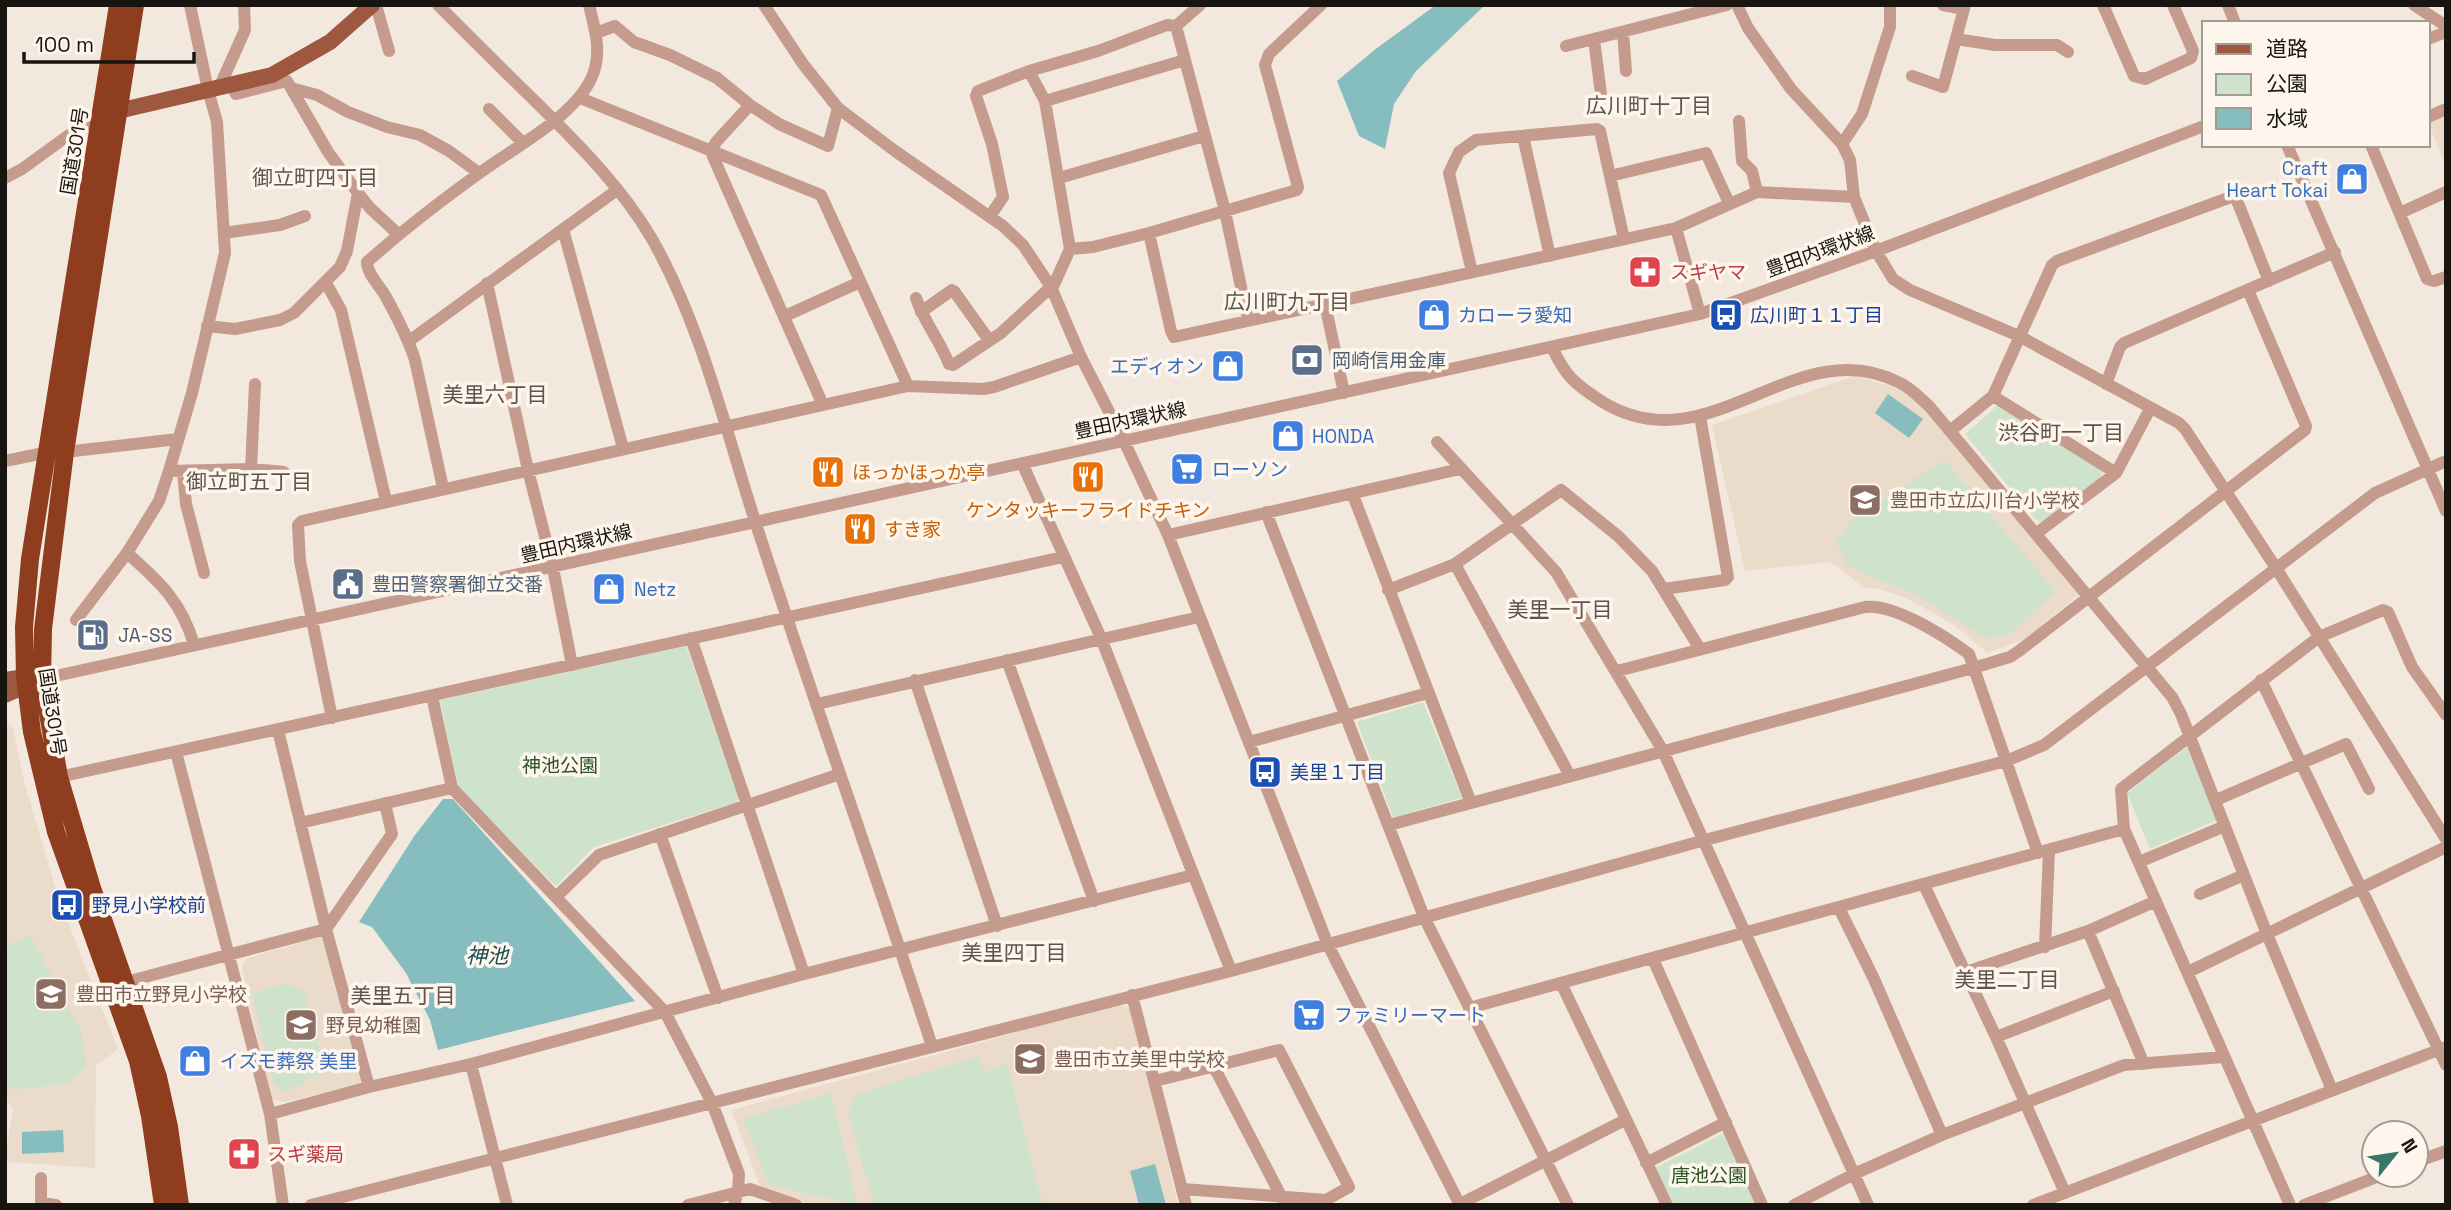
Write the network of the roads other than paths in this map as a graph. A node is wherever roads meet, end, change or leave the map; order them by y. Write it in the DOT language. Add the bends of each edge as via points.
graph roads {
  1 [pos="118,5"];
  2 [pos="135,5"];
  3 [pos="190,5"];
  4 [pos="244,5"];
  5 [pos="374,5"];
  6 [pos="438,5"];
  7 [pos="589,5"];
  8 [pos="764,5"];
  9 [pos="1200,5"];
  10 [pos="1727,5"];
  11 [pos="1737,5"];
  12 [pos="1891,5"];
  13 [pos="1943,5"];
  14 [pos="2103,5"];
  15 [pos="2174,5"];
  16 [pos="2414,5"];
  17 [pos="1314,7"];
  18 [pos="1965,7"];
  19 [pos="1176,26"];
  20 [pos="2446,26"];
  21 [pos="1623,32"];
  22 [pos="596,33"];
  23 [pos="1594,39"];
  24 [pos="1956,39"];
  25 [pos="1566,46"];
  26 [pos="389,51"];
  27 [pos="2068,52"];
  28 [pos="1185,60"];
  29 [pos="1029,71"];
  30 [pos="1626,71"];
  31 [pos="1912,76"];
  32 [pos="219,88"];
  33 [pos="291,88"];
  34 [pos="1601,94"];
  35 [pos="580,98"];
  36 [pos="1045,102"];
  37 [pos="750,105"];
  38 [pos="838,108"];
  39 [pos="2446,109"];
  40 [pos="489,110"];
  41 [pos="118,111"];
  42 [pos="2430,116"];
  43 [pos="100,118"];
  44 [pos="554,120"];
  45 [pos="1739,121"];
  46 [pos="2202,127"];
  47 [pos="1204,136"];
  48 [pos="1523,136"];
  49 [pos="522,142"];
  50 [pos="1842,144"];
  51 [pos="2288,147"];
  52 [pos="2372,147"];
  53 [pos="711,152"];
  54 [pos="479,173"];
  55 [pos="1610,176"];
  56 [pos="5,178"];
  57 [pos="1059,178"];
  58 [pos="617,190"];
  59 [pos="1757,192"];
  60 [pos="2446,192"];
  61 [pos="358,193"];
  62 [pos="1854,197"];
  63 [pos="1729,203"];
  64 [pos="1225,211"];
  65 [pos="2400,214"];
  66 [pos="305,216"];
  67 [pos="990,216"];
  68 [pos="1676,228"];
  69 [pos="563,229"];
  70 [pos="224,233"];
  71 [pos="1149,233"];
  72 [pos="398,234"];
  73 [pos="1624,239"];
  74 [pos="1070,249"];
  75 [pos="1876,251"];
  76 [pos="2334,253"];
  77 [pos="1550,256"];
  78 [pos="1472,272"];
  79 [pos="2446,277"];
  80 [pos="2269,281"];
  81 [pos="860,282"];
  82 [pos="326,283"];
  83 [pos="487,283"];
  84 [pos="1051,288"];
  85 [pos="2248,290"];
  86 [pos="916,298"];
  87 [pos="1325,304"];
  88 [pos="921,312"];
  89 [pos="1700,314"];
  90 [pos="785,316"];
  91 [pos="1248,320"];
  92 [pos="207,326"];
  93 [pos="2019,336"];
  94 [pos="989,340"];
  95 [pos="409,341"];
  96 [pos="1552,347"];
  97 [pos="1081,357"];
  98 [pos="255,384"];
  99 [pos="2106,384"];
  100 [pos="908,386"];
  101 [pos="1344,393"];
  102 [pos="1993,396"];
  103 [pos="823,405"];
  104 [pos="2151,408"];
  105 [pos="1700,416"];
  106 [pos="726,427"];
  107 [pos="1950,431"];
  108 [pos="178,439"];
  109 [pos="1124,441"];
  110 [pos="1437,442"];
  111 [pos="623,448"];
  112 [pos="57,452"];
  113 [pos="5,461"];
  114 [pos="2446,461"];
  115 [pos="1022,463"];
  116 [pos="251,469"];
  117 [pos="1460,469"];
  118 [pos="2427,469"];
  119 [pos="528,470"];
  120 [pos="169,471"];
  121 [pos="183,472"];
  122 [pos="284,472"];
  123 [pos="2116,472"];
  124 [pos="443,488"];
  125 [pos="2226,493"];
  126 [pos="1353,495"];
  127 [pos="386,501"];
  128 [pos="2446,511"];
  129 [pos="1266,512"];
  130 [pos="756,522"];
  131 [pos="1512,524"];
  132 [pos="2037,533"];
  133 [pos="1168,535"];
  134 [pos="127,553"];
  135 [pos="1063,557"];
  136 [pos="1455,565"];
  137 [pos="553,568"];
  138 [pos="2276,568"];
  139 [pos="204,573"];
  140 [pos="1664,589"];
  141 [pos="1388,590"];
  142 [pos="2088,597"];
  143 [pos="788,617"];
  144 [pos="1199,617"];
  145 [pos="76,620"];
  146 [pos="313,620"];
  147 [pos="2319,637"];
  148 [pos="691,638"];
  149 [pos="1101,638"];
  150 [pos="194,645"];
  151 [pos="1700,649"];
  152 [pos="1007,660"];
  153 [pos="572,665"];
  154 [pos="2147,665"];
  155 [pos="1973,668"];
  156 [pos="1617,671"];
  157 [pos="5,680"];
  158 [pos="915,680"];
  159 [pos="2261,680"];
  160 [pos="31,681"];
  161 [pos="1428,692"];
  162 [pos="5,695"];
  163 [pos="432,696"];
  164 [pos="817,704"];
  165 [pos="1343,714"];
  166 [pos="2446,715"];
  167 [pos="332,718"];
  168 [pos="278,730"];
  169 [pos="2188,736"];
  170 [pos="1249,741"];
  171 [pos="1663,751"];
  172 [pos="176,752"];
  173 [pos="2006,761"];
  174 [pos="2302,764"];
  175 [pos="840,774"];
  176 [pos="1569,774"];
  177 [pos="59,777"];
  178 [pos="452,788"];
  179 [pos="2369,789"];
  180 [pos="2216,800"];
  181 [pos="385,803"];
  182 [pos="1471,803"];
  183 [pos="746,805"];
  184 [pos="300,823"];
  185 [pos="1388,825"];
  186 [pos="2225,826"];
  187 [pos="2124,829"];
  188 [pos="660,834"];
  189 [pos="2446,839"];
  190 [pos="1705,840"];
  191 [pos="2446,847"];
  192 [pos="2044,852"];
  193 [pos="2139,862"];
  194 [pos="1193,875"];
  195 [pos="2244,875"];
  196 [pos="1924,885"];
  197 [pos="2360,889"];
  198 [pos="2200,894"];
  199 [pos="556,897"];
  200 [pos="1094,901"];
  201 [pos="2156,901"];
  202 [pos="1839,908"];
  203 [pos="1424,917"];
  204 [pos="997,926"];
  205 [pos="326,929"];
  206 [pos="1746,931"];
  207 [pos="2088,931"];
  208 [pos="2267,934"];
  209 [pos="1328,945"];
  210 [pos="2045,947"];
  211 [pos="901,951"];
  212 [pos="228,956"];
  213 [pos="1653,959"];
  214 [pos="1231,971"];
  215 [pos="1966,972"];
  216 [pos="2188,972"];
  217 [pos="804,974"];
  218 [pos="126,982"];
  219 [pos="1561,983"];
  220 [pos="2115,990"];
  221 [pos="1132,995"];
  222 [pos="718,998"];
  223 [pos="1469,1008"];
  224 [pos="665,1012"];
  225 [pos="1996,1037"];
  226 [pos="932,1046"];
  227 [pos="2442,1049"];
  228 [pos="2223,1057"];
  229 [pos="471,1064"];
  230 [pos="2144,1064"];
  231 [pos="2446,1065"];
  232 [pos="1214,1067"];
  233 [pos="1155,1081"];
  234 [pos="369,1087"];
  235 [pos="2332,1090"];
  236 [pos="712,1103"];
  237 [pos="2024,1103"];
  238 [pos="270,1114"];
  239 [pos="1625,1119"];
  240 [pos="2252,1121"];
  241 [pos="1726,1122"];
  242 [pos="1942,1135"];
  243 [pos="495,1158"];
  244 [pos="1545,1160"];
  245 [pos="1646,1163"];
  246 [pos="1854,1174"];
  247 [pos="41,1178"];
  248 [pos="2360,1183"];
  249 [pos="1183,1189"];
  250 [pos="2065,1193"];
  251 [pos="1282,1198"];
  252 [pos="736,1199"];
  253 [pos="41,1204"];
  254 [pos="1460,1204"];
  255 [pos="56,1205"];
  256 [pos="163,1205"];
  257 [pos="180,1205"];
  258 [pos="283,1205"];
  259 [pos="311,1205"];
  260 [pos="507,1205"];
  261 [pos="688,1205"];
  262 [pos="796,1205"];
  263 [pos="1186,1205"];
  264 [pos="1568,1205"];
  265 [pos="1667,1205"];
  266 [pos="1762,1205"];
  267 [pos="1794,1205"];
  268 [pos="1868,1205"];
  269 [pos="2033,1205"];
  270 [pos="2290,1205"];
  271 [pos="2304,1205"];
  1 -- 43 [label="highway, 国道301号"];
  2 -- 41 [label="highway, 国道301号"];
  3 -- 32 [label="street"];
  4 -- 32 [label="street" via="246,30"];
  5 -- 26 [label="street"];
  5 -- 32 [label="main road" via="298,62 272,75"];
  6 -- 44 [label="street"];
  7 -- 22 [label="street"];
  8 -- 38 [label="street"];
  9 -- 19 [label="street"];
  10 -- 21 [label="street"];
  11 -- 50 [label="street" via="1791,89"];
  12 -- 50 [label="street" via="1890,27 1862,114"];
  13 -- 18 [label="street"];
  14 -- 15 [label="street" via="2134,76 2145,79 2191,58 2193,51"];
  16 -- 20 [label="street"];
  17 -- 64 [label="street" via="1269,54 1265,65 1297,190"];
  18 -- 24 [label="street"];
  19 -- 28 [label="street"];
  19 -- 29 [label="street" via="1167,25"];
  21 -- 23 [label="street"];
  21 -- 30 [label="street"];
  22 -- 35 [label="street" via="598,57"];
  22 -- 37 [label="street" via="615,26 635,42 717,78"];
  23 -- 25 [label="street"];
  23 -- 34 [label="street"];
  24 -- 27 [label="street" via="1995,45 2057,45"];
  24 -- 31 [label="street" via="1943,87"];
  28 -- 36 [label="street"];
  28 -- 47 [label="street"];
  29 -- 36 [label="street"];
  29 -- 67 [label="street" via="978,91 976,96 1003,197"];
  32 -- 33 [label="street" via="236,94 287,81"];
  32 -- 41 [label="main road"];
  32 -- 70 [label="street"];
  33 -- 54 [label="street" via="387,127 420,135"];
  33 -- 61 [label="street"];
  35 -- 44 [label="street"];
  35 -- 53 [label="street"];
  36 -- 57 [label="street"];
  37 -- 38 [label="street" via="828,146"];
  37 -- 53 [label="street"];
  38 -- 67 [label="street"];
  39 -- 42 [label="street"];
  40 -- 49 [label="street"];
  41 -- 43 [label="street"];
  41 -- 112 [label="highway, 国道301号"];
  43 -- 56 [label="street"];
  43 -- 112 [label="highway, 国道301号"];
  44 -- 49 [label="street"];
  44 -- 58 [label="street"];
  45 -- 59 [label="street" via="1742,161 1752,171"];
  46 -- 75 [label="street, 豊田内環状線"];
  47 -- 57 [label="street"];
  47 -- 64 [label="street"];
  48 -- 55 [label="street" via="1597,128"];
  48 -- 77 [label="street"];
  48 -- 78 [label="street" via="1476,140 1459,152 1449,173"];
  49 -- 54 [label="street"];
  50 -- 62 [label="street" via="1850,160"];
  51 -- 76 [label="street"];
  52 -- 65 [label="street"];
  53 -- 81 [label="street" via="821,195"];
  53 -- 90 [label="street"];
  54 -- 72 [label="street"];
  55 -- 63 [label="street" via="1706,153"];
  55 -- 73 [label="street"];
  57 -- 74 [label="street"];
  58 -- 69 [label="street"];
  58 -- 106 [label="street" via="668,270"];
  59 -- 62 [label="street"];
  59 -- 63 [label="street"];
  60 -- 65 [label="street"];
  61 -- 72 [label="street"];
  61 -- 82 [label="street" via="347,251"];
  62 -- 75 [label="street"];
  63 -- 68 [label="street"];
  64 -- 71 [label="street"];
  64 -- 91 [label="street"];
  65 -- 79 [label="street" via="2427,279"];
  66 -- 70 [label="street" via="280,225"];
  67 -- 84 [label="street" via="1023,245"];
  68 -- 73 [label="street"];
  68 -- 89 [label="street"];
  69 -- 83 [label="street"];
  69 -- 111 [label="street"];
  70 -- 92 [label="street" via="225,253"];
  71 -- 74 [label="street"];
  71 -- 91 [label="street" via="1174,337"];
  72 -- 95 [label="street" via="366,266"];
  73 -- 77 [label="street"];
  74 -- 84 [label="street"];
  75 -- 89 [label="street, 豊田内環状線"];
  75 -- 93 [label="street" via="1903,285"];
  76 -- 80 [label="street"];
  76 -- 118 [label="street"];
  77 -- 78 [label="street"];
  78 -- 87 [label="street"];
  80 -- 85 [label="street"];
  80 -- 93 [label="street" via="2236,198 2231,197 2057,261"];
  81 -- 90 [label="street"];
  81 -- 100 [label="street"];
  82 -- 92 [label="street" via="280,320 235,329"];
  82 -- 127 [label="street" via="339,304"];
  83 -- 95 [label="street"];
  83 -- 119 [label="street"];
  84 -- 94 [label="street"];
  84 -- 97 [label="street"];
  85 -- 99 [label="street" via="2124,344"];
  85 -- 125 [label="street" via="2306,426"];
  86 -- 88 [label="street"];
  87 -- 91 [label="street"];
  87 -- 101 [label="street"];
  88 -- 94 [label="street" via="954,291"];
  88 -- 94 [label="street" via="949,364"];
  89 -- 96 [label="street, 豊田内環状線"];
  90 -- 103 [label="street"];
  92 -- 108 [label="street"];
  93 -- 99 [label="street"];
  93 -- 102 [label="street"];
  95 -- 124 [label="street"];
  96 -- 101 [label="street, 豊田内環状線"];
  96 -- 105 [label="street" via="1568,376 1617,410 1669,422"];
  97 -- 100 [label="street" via="983,389"];
  97 -- 109 [label="street"];
  98 -- 116 [label="street"];
  99 -- 104 [label="street"];
  100 -- 103 [label="street"];
  101 -- 109 [label="street, 豊田内環状線"];
  102 -- 107 [label="street"];
  102 -- 123 [label="street"];
  103 -- 106 [label="street"];
  104 -- 123 [label="street"];
  104 -- 125 [label="street" via="2185,429"];
  105 -- 107 [label="street" via="1816,373 1851,370 1900,383"];
  105 -- 140 [label="street" via="1728,577"];
  106 -- 111 [label="street"];
  106 -- 130 [label="street"];
  107 -- 132 [label="street"];
  108 -- 112 [label="street"];
  108 -- 120 [label="street"];
  109 -- 115 [label="street, 豊田内環状線"];
  109 -- 133 [label="street"];
  110 -- 117 [label="street"];
  111 -- 119 [label="street"];
  112 -- 113 [label="street"];
  112 -- 160 [label="highway, 国道301号" via="30,559 24,627"];
  114 -- 118 [label="street"];
  115 -- 130 [label="street, 豊田内環状線"];
  115 -- 135 [label="street"];
  116 -- 121 [label="street"];
  116 -- 122 [label="street"];
  117 -- 126 [label="street"];
  117 -- 131 [label="street"];
  118 -- 128 [label="street"];
  118 -- 138 [label="street" via="2375,493"];
  119 -- 124 [label="street"];
  119 -- 137 [label="street"];
  120 -- 121 [label="street"];
  120 -- 134 [label="street" via="159,501"];
  121 -- 139 [label="street" via="186,504"];
  123 -- 132 [label="street"];
  124 -- 127 [label="street"];
  125 -- 138 [label="street"];
  125 -- 142 [label="street"];
  126 -- 129 [label="street"];
  126 -- 141 [label="street"];
  127 -- 146 [label="street" via="298,525 300,561"];
  129 -- 133 [label="street"];
  129 -- 165 [label="street"];
  130 -- 137 [label="street, 豊田内環状線"];
  130 -- 143 [label="street"];
  131 -- 136 [label="street"];
  131 -- 140 [label="street" via="1556,491 1565,491 1618,536"];
  131 -- 156 [label="street" via="1556,572"];
  132 -- 142 [label="street"];
  133 -- 144 [label="street"];
  134 -- 145 [label="street"];
  134 -- 150 [label="street" via="164,586"];
  135 -- 143 [label="street"];
  135 -- 149 [label="street"];
  136 -- 141 [label="street"];
  136 -- 176 [label="street"];
  137 -- 146 [label="street, 豊田内環状線"];
  137 -- 153 [label="street"];
  138 -- 147 [label="street"];
  138 -- 154 [label="street"];
  140 -- 151 [label="street"];
  141 -- 161 [label="street"];
  142 -- 154 [label="street"];
  142 -- 155 [label="street" via="2010,657"];
  143 -- 148 [label="street"];
  143 -- 164 [label="street"];
  144 -- 149 [label="street"];
  144 -- 170 [label="street"];
  146 -- 150 [label="street, 豊田内環状線"];
  146 -- 167 [label="street"];
  147 -- 159 [label="street"];
  147 -- 166 [label="street" via="2383,610 2389,612 2412,667"];
  147 -- 189 [label="street"];
  148 -- 153 [label="street"];
  148 -- 183 [label="street"];
  149 -- 152 [label="street"];
  149 -- 194 [label="street"];
  150 -- 160 [label="street, 豊田内環状線"];
  151 -- 155 [label="street" via="1876,605 1957,645 1969,654"];
  151 -- 156 [label="street"];
  152 -- 158 [label="street"];
  152 -- 200 [label="street"];
  153 -- 163 [label="street"];
  154 -- 169 [label="street" via="2172,697"];
  154 -- 173 [label="street" via="2043,746"];
  155 -- 171 [label="street"];
  155 -- 173 [label="street"];
  156 -- 171 [label="street"];
  157 -- 160 [label="main road"];
  158 -- 164 [label="street"];
  158 -- 204 [label="street"];
  159 -- 169 [label="street"];
  159 -- 174 [label="street"];
  160 -- 162 [label="main road"];
  160 -- 177 [label="highway, 国道301号"];
  160 -- 256 [label="highway, 国道301号" via="32,732 56,832 138,1061"];
  161 -- 165 [label="street"];
  161 -- 182 [label="street"];
  163 -- 167 [label="street"];
  163 -- 178 [label="street"];
  164 -- 175 [label="street"];
  165 -- 170 [label="street"];
  165 -- 185 [label="street"];
  167 -- 168 [label="street"];
  168 -- 172 [label="street"];
  168 -- 184 [label="street"];
  169 -- 180 [label="street"];
  169 -- 187 [label="street" via="2121,789"];
  170 -- 209 [label="street"];
  171 -- 176 [label="street"];
  171 -- 190 [label="street"];
  172 -- 177 [label="street"];
  172 -- 212 [label="street"];
  173 -- 190 [label="street"];
  173 -- 192 [label="street"];
  174 -- 179 [label="street" via="2346,744"];
  174 -- 180 [label="street"];
  174 -- 197 [label="street"];
  175 -- 183 [label="street"];
  175 -- 211 [label="street"];
  176 -- 182 [label="street"];
  177 -- 218 [label="highway, 国道301号"];
  178 -- 181 [label="street"];
  178 -- 199 [label="street"];
  180 -- 186 [label="street"];
  181 -- 184 [label="street"];
  181 -- 205 [label="street" via="392,834"];
  182 -- 185 [label="street"];
  183 -- 188 [label="street"];
  183 -- 217 [label="street"];
  184 -- 205 [label="street"];
  185 -- 203 [label="street"];
  186 -- 193 [label="street"];
  186 -- 195 [label="street"];
  187 -- 192 [label="street"];
  187 -- 193 [label="street"];
  188 -- 199 [label="street" via="599,855"];
  188 -- 222 [label="street"];
  190 -- 203 [label="street"];
  190 -- 206 [label="street"];
  191 -- 197 [label="street"];
  192 -- 196 [label="street"];
  192 -- 210 [label="street"];
  193 -- 201 [label="street"];
  194 -- 200 [label="street"];
  194 -- 214 [label="street"];
  195 -- 198 [label="street"];
  195 -- 208 [label="street"];
  196 -- 202 [label="street"];
  196 -- 215 [label="street"];
  197 -- 208 [label="street"];
  197 -- 227 [label="street"];
  199 -- 224 [label="street"];
  200 -- 204 [label="street"];
  201 -- 207 [label="street"];
  201 -- 216 [label="street"];
  202 -- 206 [label="street"];
  202 -- 242 [label="street"];
  203 -- 209 [label="street"];
  203 -- 223 [label="street"];
  204 -- 211 [label="street"];
  205 -- 212 [label="street"];
  205 -- 234 [label="street"];
  206 -- 213 [label="street"];
  206 -- 246 [label="street"];
  207 -- 210 [label="street"];
  207 -- 220 [label="street"];
  208 -- 216 [label="street"];
  208 -- 235 [label="street"];
  209 -- 214 [label="street"];
  209 -- 254 [label="street"];
  210 -- 215 [label="street"];
  211 -- 217 [label="street"];
  211 -- 226 [label="street"];
  212 -- 218 [label="street"];
  212 -- 238 [label="street"];
  213 -- 219 [label="street"];
  213 -- 241 [label="street"];
  214 -- 221 [label="street"];
  215 -- 225 [label="street"];
  216 -- 228 [label="street"];
  217 -- 222 [label="street"];
  218 -- 257 [label="highway, 国道301号" via="158,1077"];
  219 -- 223 [label="street"];
  219 -- 239 [label="street"];
  220 -- 225 [label="street"];
  220 -- 230 [label="street"];
  221 -- 226 [label="street"];
  221 -- 233 [label="street"];
  222 -- 224 [label="street"];
  223 -- 244 [label="street"];
  224 -- 229 [label="street"];
  224 -- 236 [label="street"];
  225 -- 237 [label="street"];
  226 -- 236 [label="street"];
  227 -- 231 [label="street"];
  227 -- 235 [label="street"];
  228 -- 230 [label="street"];
  228 -- 240 [label="street"];
  229 -- 234 [label="street"];
  229 -- 243 [label="street"];
  230 -- 237 [label="street" via="2124,1065"];
  232 -- 233 [label="street"];
  232 -- 251 [label="street"];
  232 -- 251 [label="street" via="1279,1050 1349,1188 1325,1200"];
  233 -- 249 [label="street"];
  234 -- 238 [label="street"];
  235 -- 240 [label="street"];
  236 -- 243 [label="street"];
  236 -- 252 [label="street" via="739,1174"];
  237 -- 242 [label="street"];
  237 -- 250 [label="street"];
  238 -- 258 [label="street"];
  239 -- 244 [label="street"];
  239 -- 245 [label="street"];
  240 -- 250 [label="street"];
  240 -- 270 [label="street"];
  241 -- 245 [label="street"];
  241 -- 266 [label="street"];
  242 -- 246 [label="street"];
  243 -- 259 [label="street"];
  243 -- 260 [label="street"];
  244 -- 254 [label="street"];
  244 -- 264 [label="street"];
  245 -- 265 [label="street"];
  246 -- 267 [label="street"];
  246 -- 268 [label="street"];
  247 -- 253 [label="street"];
  248 -- 271 [label="street"];
  249 -- 251 [label="street"];
  249 -- 263 [label="street"];
  250 -- 269 [label="street"];
  252 -- 261 [label="street"];
  252 -- 262 [label="street" via="750,1189"];
  253 -- 255 [label="street"];
}
